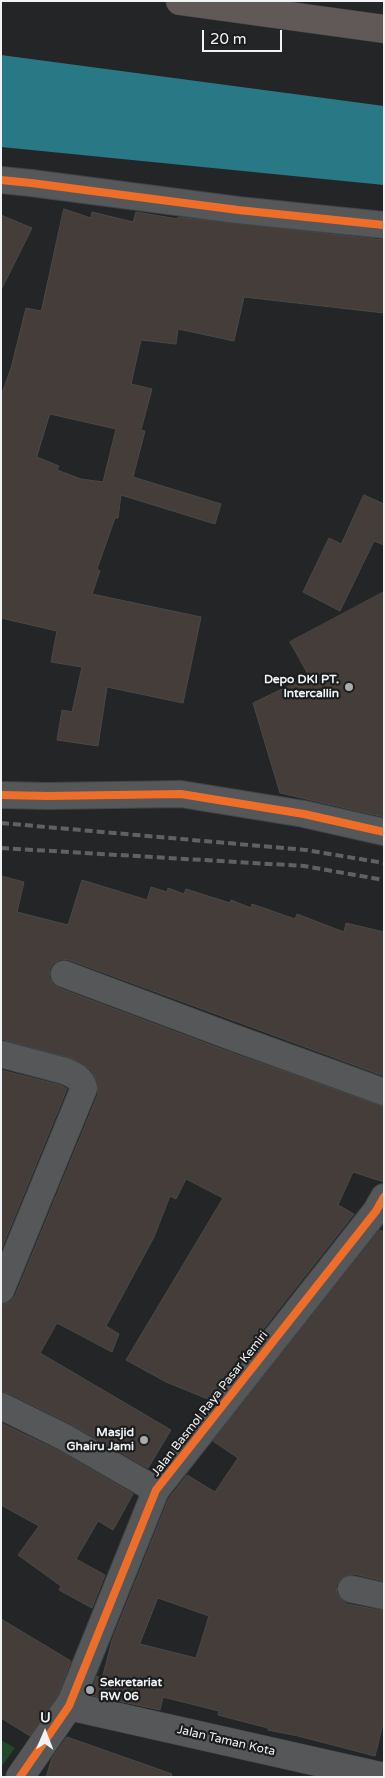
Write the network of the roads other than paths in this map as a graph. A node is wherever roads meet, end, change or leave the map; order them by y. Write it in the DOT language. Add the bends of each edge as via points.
graph roads {
  1 [pos="180,1"];
  2 [pos="384,29"];
  3 [pos="1,180"];
  4 [pos="384,225"];
  5 [pos="1,795"];
  6 [pos="384,832"];
  7 [pos="64,974"];
  8 [pos="1,1054"];
  9 [pos="384,1092"];
  10 [pos="384,1197"];
  11 [pos="1,1290"];
  12 [pos="1,1406"];
  13 [pos="156,1490"];
  14 [pos="351,1589"];
  15 [pos="384,1596"];
  16 [pos="69,1706"];
  17 [pos="20,1777"];
  18 [pos="384,1777"];
  1 -- 2 [label="highway"];
  3 -- 4 [label="street"];
  5 -- 6 [label="street" via="181,794 304,814"];
  7 -- 9 [label="street"];
  8 -- 11 [label="street" via="66,1071 76,1076 84,1088"];
  10 -- 13 [label="street, Jalan Basmol Raya Pasar Kemiri"];
  12 -- 13 [label="street" via="64,1437"];
  13 -- 16 [label="street, Jalan Basmol Raya Pasar Kemiri"];
  14 -- 15 [label="street"];
  16 -- 17 [label="street, Jalan Basmol Raya Pasar Kemiri"];
  16 -- 18 [label="street, Jalan Taman Kota"];
}
